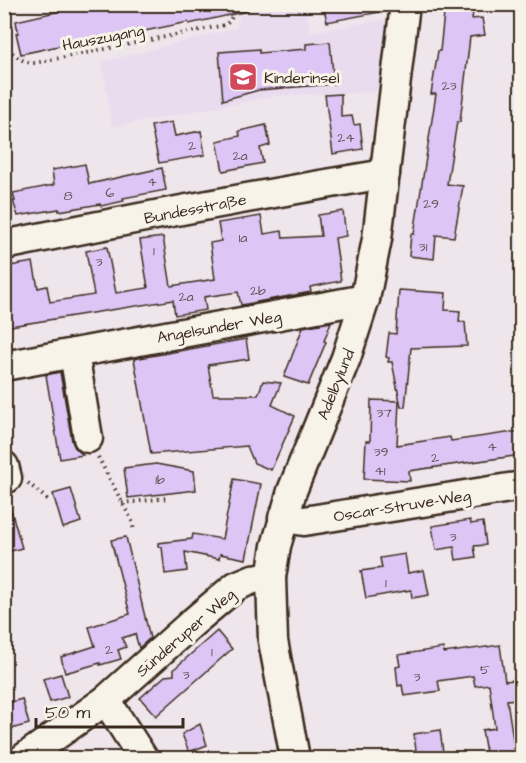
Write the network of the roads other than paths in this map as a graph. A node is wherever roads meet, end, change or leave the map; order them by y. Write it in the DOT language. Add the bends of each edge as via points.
graph roads {
  1 [pos="405,4"];
  2 [pos="386,174"];
  3 [pos="4,245"];
  4 [pos="365,299"];
  5 [pos="74,353"];
  6 [pos="4,366"];
  7 [pos="88,438"];
  8 [pos="522,486"];
  9 [pos="283,518"];
  10 [pos="271,577"];
  11 [pos="106,700"];
  12 [pos="24,759"];
  13 [pos="143,759"];
  14 [pos="295,759"];
  1 -- 2 [label="street, Adelbylund"];
  2 -- 3 [label="street, Bundesstraße"];
  2 -- 4 [label="street, Adelbylund"];
  4 -- 5 [label="street, Angelsunder Weg"];
  4 -- 9 [label="street, Adelbylund"];
  5 -- 6 [label="street, Angelsunder Weg"];
  5 -- 7 [label="street"];
  8 -- 9 [label="street, Oscar-Struve-Weg" via="304,520"];
  9 -- 10 [label="street, Adelbylund"];
  10 -- 11 [label="street, Sünderuper Weg" via="236,586"];
  10 -- 14 [label="street, Adelbylund" via="273,641"];
  11 -- 12 [label="street, Sünderuper Weg"];
  11 -- 13 [label="street"];
}
